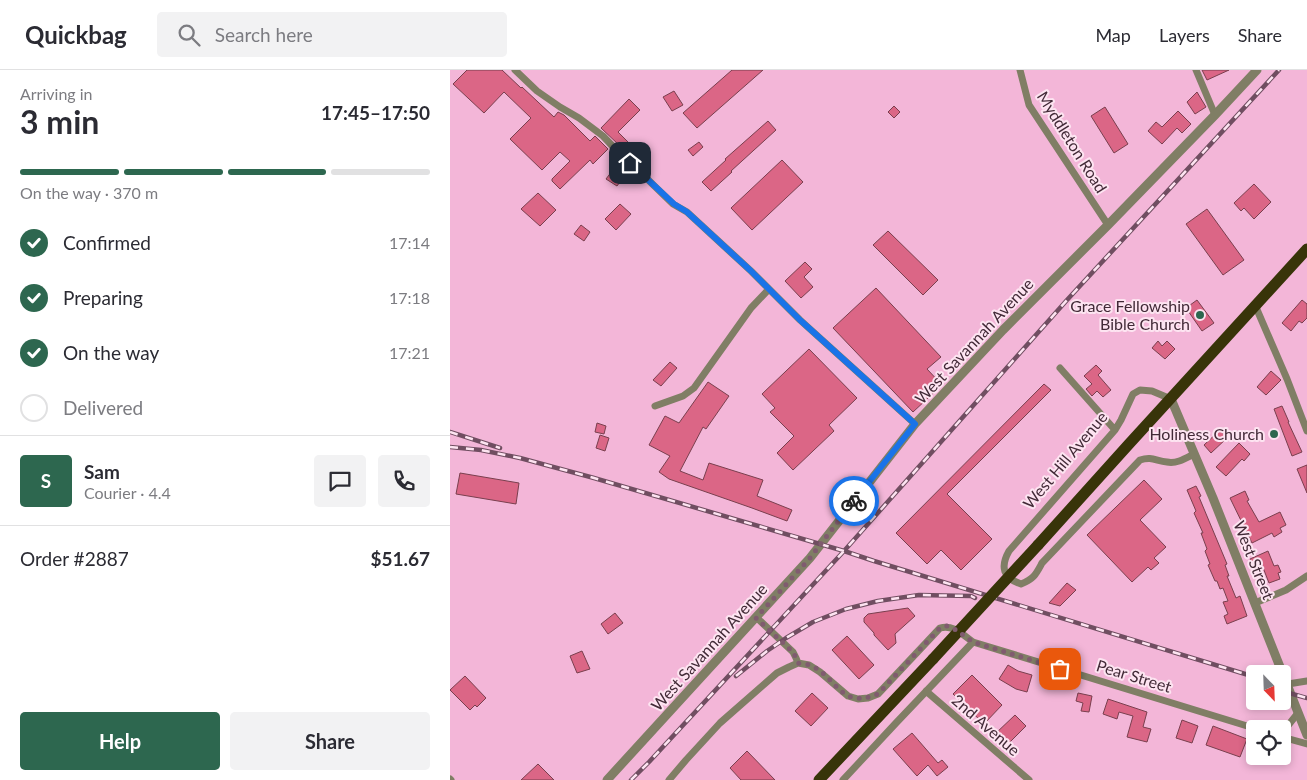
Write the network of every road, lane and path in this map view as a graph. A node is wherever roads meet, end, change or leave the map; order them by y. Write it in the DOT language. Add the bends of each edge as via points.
graph roads {
  1 [pos="515,70"];
  2 [pos="1020,70"];
  3 [pos="1196,70"];
  4 [pos="1257,70"];
  5 [pos="1215,115"];
  6 [pos="1108,225"];
  7 [pos="1307,249"];
  8 [pos="768,289"];
  9 [pos="1255,305"];
  10 [pos="1060,368"];
  11 [pos="1171,399"];
  12 [pos="655,406"];
  13 [pos="915,424"];
  14 [pos="1115,430"];
  15 [pos="1307,430"];
  16 [pos="1194,454"];
  17 [pos="1307,576"];
  18 [pos="1255,603"];
  19 [pos="756,618"];
  20 [pos="973,642"];
  21 [pos="798,663"];
  22 [pos="1280,665"];
  23 [pos="1307,681"];
  24 [pos="1291,684"];
  25 [pos="926,691"];
  26 [pos="1291,693"];
  27 [pos="1298,714"];
  28 [pos="1291,721"];
  29 [pos="1246,726"];
  30 [pos="1307,734"];
  31 [pos="1291,740"];
  32 [pos="1307,744"];
  33 [pos="607,780"];
  34 [pos="669,780"];
  35 [pos="819,780"];
  36 [pos="843,780"];
  37 [pos="1029,780"];
  1 -- 8 [label="street" via="537,91 603,136"];
  2 -- 6 [label="street, Myddleton Road" via="1029,105"];
  3 -- 5 [label="street"];
  4 -- 5 [label="street, West Savannah Avenue"];
  5 -- 6 [label="street, West Savannah Avenue"];
  6 -- 13 [label="street, West Savannah Avenue"];
  7 -- 9 [label="highway"];
  8 -- 12 [label="street" via="694,388 683,396"];
  8 -- 13 [label="street"];
  9 -- 11 [label="highway"];
  9 -- 15 [label="street"];
  10 -- 14 [label="street"];
  11 -- 14 [label="street, West Hill Avenue" via="1140,390 1134,394"];
  11 -- 16 [label="street, West Street"];
  11 -- 35 [label="highway, bridge"];
  13 -- 19 [label="street, West Savannah Avenue" via="810,558"];
  14 -- 16 [label="street, West Hill Avenue" via="1009,551 1003,561 1006,574 1013,581 1021,584 1031,580 1042,563 1140,460 1174,462"];
  16 -- 18 [label="street, West Street"];
  17 -- 18 [label="street" via="1286,590"];
  18 -- 22 [label="street, West Street"];
  19 -- 21 [label="street" via="793,652"];
  19 -- 33 [label="street, West Savannah Avenue"];
  20 -- 21 [label="street" via="953,628 940,628 878,694 868,698 848,696 820,672"];
  20 -- 25 [label="street"];
  20 -- 29 [label="street, Pear Street"];
  21 -- 34 [label="street" via="778,674 720,723"];
  23 -- 24 [label="street"];
  25 -- 36 [label="street"];
  25 -- 37 [label="street, 2nd Avenue"];
  26 -- 27 [label="street, West Street"];
  27 -- 28 [label="street"];
  27 -- 30 [label="street, West Street"];
  31 -- 32 [label="street"];
}
